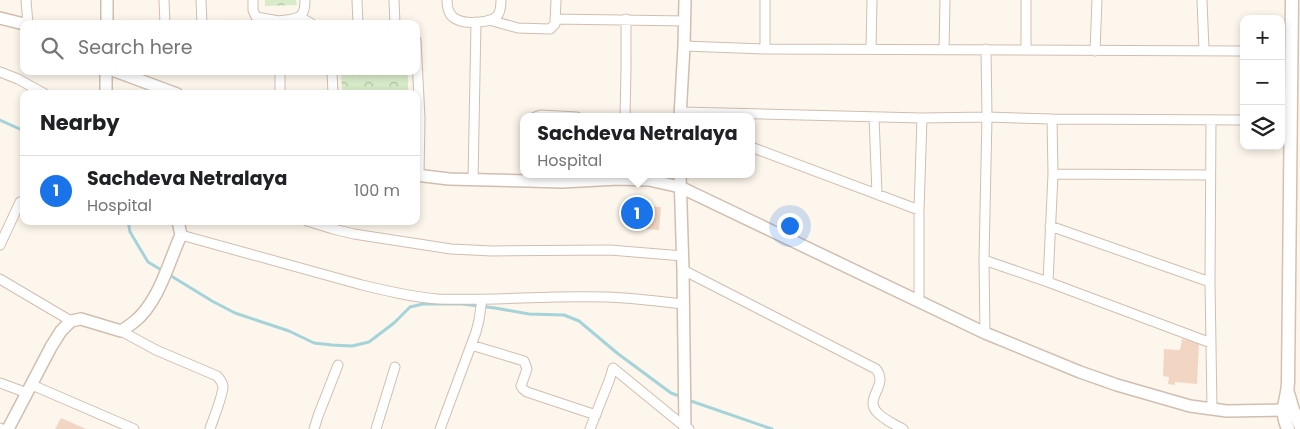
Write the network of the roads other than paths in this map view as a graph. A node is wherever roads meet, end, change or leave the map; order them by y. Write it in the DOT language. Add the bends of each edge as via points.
graph roads {
  1 [pos="26,0"];
  2 [pos="107,0"];
  3 [pos="164,0"];
  4 [pos="201,0"];
  5 [pos="253,0"];
  6 [pos="305,0"];
  7 [pos="357,0"];
  8 [pos="394,0"];
  9 [pos="447,0"];
  10 [pos="501,0"];
  11 [pos="556,0"];
  12 [pos="685,0"];
  13 [pos="765,0"];
  14 [pos="872,0"];
  15 [pos="945,0"];
  16 [pos="1026,0"];
  17 [pos="1097,0"];
  18 [pos="1202,0"];
  19 [pos="1292,0"];
  20 [pos="300,17"];
  21 [pos="0,18"];
  22 [pos="555,19"];
  23 [pos="626,19"];
  24 [pos="26,20"];
  25 [pos="107,20"];
  26 [pos="165,20"];
  27 [pos="202,20"];
  28 [pos="270,20"];
  29 [pos="287,20"];
  30 [pos="305,20"];
  31 [pos="358,20"];
  32 [pos="395,20"];
  33 [pos="489,20"];
  34 [pos="685,21"];
  35 [pos="476,22"];
  36 [pos="20,23"];
  37 [pos="684,46"];
  38 [pos="765,49"];
  39 [pos="871,49"];
  40 [pos="986,49"];
  41 [pos="944,50"];
  42 [pos="1026,50"];
  43 [pos="1204,50"];
  44 [pos="1095,51"];
  45 [pos="1240,51"];
  46 [pos="1286,51"];
  47 [pos="0,72"];
  48 [pos="106,75"];
  49 [pos="126,75"];
  50 [pos="278,75"];
  51 [pos="332,75"];
  52 [pos="418,75"];
  53 [pos="38,90"];
  54 [pos="106,90"];
  55 [pos="166,90"];
  56 [pos="280,90"];
  57 [pos="332,90"];
  58 [pos="418,90"];
  59 [pos="625,113"];
  60 [pos="680,113"];
  61 [pos="755,115"];
  62 [pos="874,117"];
  63 [pos="987,117"];
  64 [pos="922,118"];
  65 [pos="1052,119"];
  66 [pos="1211,120"];
  67 [pos="1240,120"];
  68 [pos="1286,121"];
  69 [pos="755,148"];
  70 [pos="1053,174"];
  71 [pos="420,175"];
  72 [pos="1210,175"];
  73 [pos="528,178"];
  74 [pos="607,178"];
  75 [pos="628,178"];
  76 [pos="680,178"];
  77 [pos="473,180"];
  78 [pos="680,187"];
  79 [pos="1295,190"];
  80 [pos="877,194"];
  81 [pos="20,202"];
  82 [pos="919,210"];
  83 [pos="179,225"];
  84 [pos="320,225"];
  85 [pos="1050,226"];
  86 [pos="180,234"];
  87 [pos="0,244"];
  88 [pos="683,256"];
  89 [pos="984,260"];
  90 [pos="683,270"];
  91 [pos="0,279"];
  92 [pos="1048,282"];
  93 [pos="1210,282"];
  94 [pos="481,301"];
  95 [pos="920,302"];
  96 [pos="683,304"];
  97 [pos="72,321"];
  98 [pos="121,331"];
  99 [pos="985,333"];
  100 [pos="1211,343"];
  101 [pos="471,345"];
  102 [pos="338,365"];
  103 [pos="395,367"];
  104 [pos="0,383"];
  105 [pos="29,389"];
  106 [pos="1212,410"];
  107 [pos="1288,410"];
  108 [pos="596,414"];
  109 [pos="1300,425"];
  110 [pos="686,426"];
  111 [pos="8,429"];
  112 [pos="134,429"];
  113 [pos="211,429"];
  114 [pos="314,429"];
  115 [pos="376,429"];
  116 [pos="440,429"];
  117 [pos="590,429"];
  118 [pos="903,429"];
  119 [pos="1288,429"];
  1 -- 24 [label="street"];
  2 -- 25 [label="street"];
  3 -- 26 [label="street"];
  4 -- 27 [label="street"];
  5 -- 28 [label="street" via="256,17"];
  6 -- 20 [label="street" via="304,14"];
  7 -- 31 [label="street"];
  8 -- 32 [label="street"];
  9 -- 35 [label="street" via="452,16"];
  10 -- 33 [label="street" via="497,16"];
  11 -- 22 [label="street"];
  12 -- 34 [label="street"];
  13 -- 38 [label="street"];
  14 -- 39 [label="street"];
  15 -- 41 [label="street"];
  16 -- 42 [label="street"];
  17 -- 44 [label="street"];
  18 -- 43 [label="street"];
  19 -- 46 [label="main road"];
  20 -- 29 [label="street"];
  20 -- 30 [label="street"];
  21 -- 36 [label="street"];
  22 -- 23 [label="street"];
  22 -- 33 [label="street" via="553,27 545,30 518,28"];
  23 -- 34 [label="street"];
  23 -- 59 [label="street"];
  33 -- 35 [label="street"];
  34 -- 37 [label="street"];
  35 -- 77 [label="street"];
  37 -- 38 [label="street"];
  37 -- 60 [label="street"];
  38 -- 39 [label="street"];
  39 -- 41 [label="street"];
  40 -- 41 [label="street"];
  40 -- 42 [label="street"];
  40 -- 63 [label="street"];
  42 -- 44 [label="street"];
  43 -- 44 [label="street"];
  43 -- 45 [label="street"];
  46 -- 68 [label="main road"];
  47 -- 53 [label="street"];
  48 -- 54 [label="street"];
  49 -- 55 [label="street"];
  50 -- 56 [label="street"];
  51 -- 57 [label="street"];
  52 -- 58 [label="street"];
  61 -- 62 [label="street"];
  62 -- 64 [label="street"];
  62 -- 80 [label="street"];
  63 -- 64 [label="street"];
  63 -- 65 [label="street"];
  63 -- 89 [label="street"];
  64 -- 82 [label="street"];
  65 -- 66 [label="street"];
  65 -- 70 [label="street"];
  66 -- 67 [label="street"];
  66 -- 72 [label="street"];
  68 -- 79 [label="main road"];
  69 -- 80 [label="street"];
  70 -- 72 [label="street"];
  70 -- 85 [label="street"];
  71 -- 77 [label="street"];
  72 -- 93 [label="street"];
  73 -- 74 [label="street" via="562,182"];
  73 -- 77 [label="street"];
  75 -- 78 [label="street"];
  76 -- 78 [label="street"];
  78 -- 88 [label="street"];
  78 -- 95 [label="street"];
  79 -- 107 [label="main road"];
  80 -- 82 [label="street"];
  81 -- 87 [label="street"];
  82 -- 95 [label="street"];
  83 -- 86 [label="street"];
  84 -- 88 [label="street" via="354,234 451,249 610,250"];
  85 -- 92 [label="street"];
  85 -- 93 [label="street"];
  86 -- 94 [label="street" via="383,290"];
  86 -- 98 [label="street" via="157,291 145,311"];
  88 -- 90 [label="street"];
  89 -- 92 [label="street"];
  89 -- 99 [label="street"];
  90 -- 96 [label="street"];
  90 -- 118 [label="street" via="876,369 880,382 873,401 874,408"];
  91 -- 97 [label="street"];
  92 -- 100 [label="street"];
  93 -- 100 [label="street"];
  94 -- 96 [label="street" via="606,297"];
  94 -- 101 [label="street" via="480,320"];
  95 -- 99 [label="street"];
  96 -- 110 [label="street"];
  97 -- 98 [label="street" via="81,319"];
  97 -- 105 [label="street" via="61,330"];
  98 -- 113 [label="street" via="217,376 223,387"];
  99 -- 106 [label="street" via="1117,385"];
  100 -- 106 [label="street"];
  101 -- 108 [label="street" via="524,361 526,369 521,386 527,392"];
  101 -- 116 [label="street"];
  102 -- 114 [label="street"];
  103 -- 115 [label="street"];
  104 -- 105 [label="street"];
  105 -- 111 [label="street"];
  105 -- 112 [label="street"];
  106 -- 107 [label="street"];
  107 -- 109 [label="main road"];
  107 -- 119 [label="main road" via="1285,421"];
  108 -- 110 [label="street" via="613,368"];
  108 -- 117 [label="street"];
}
